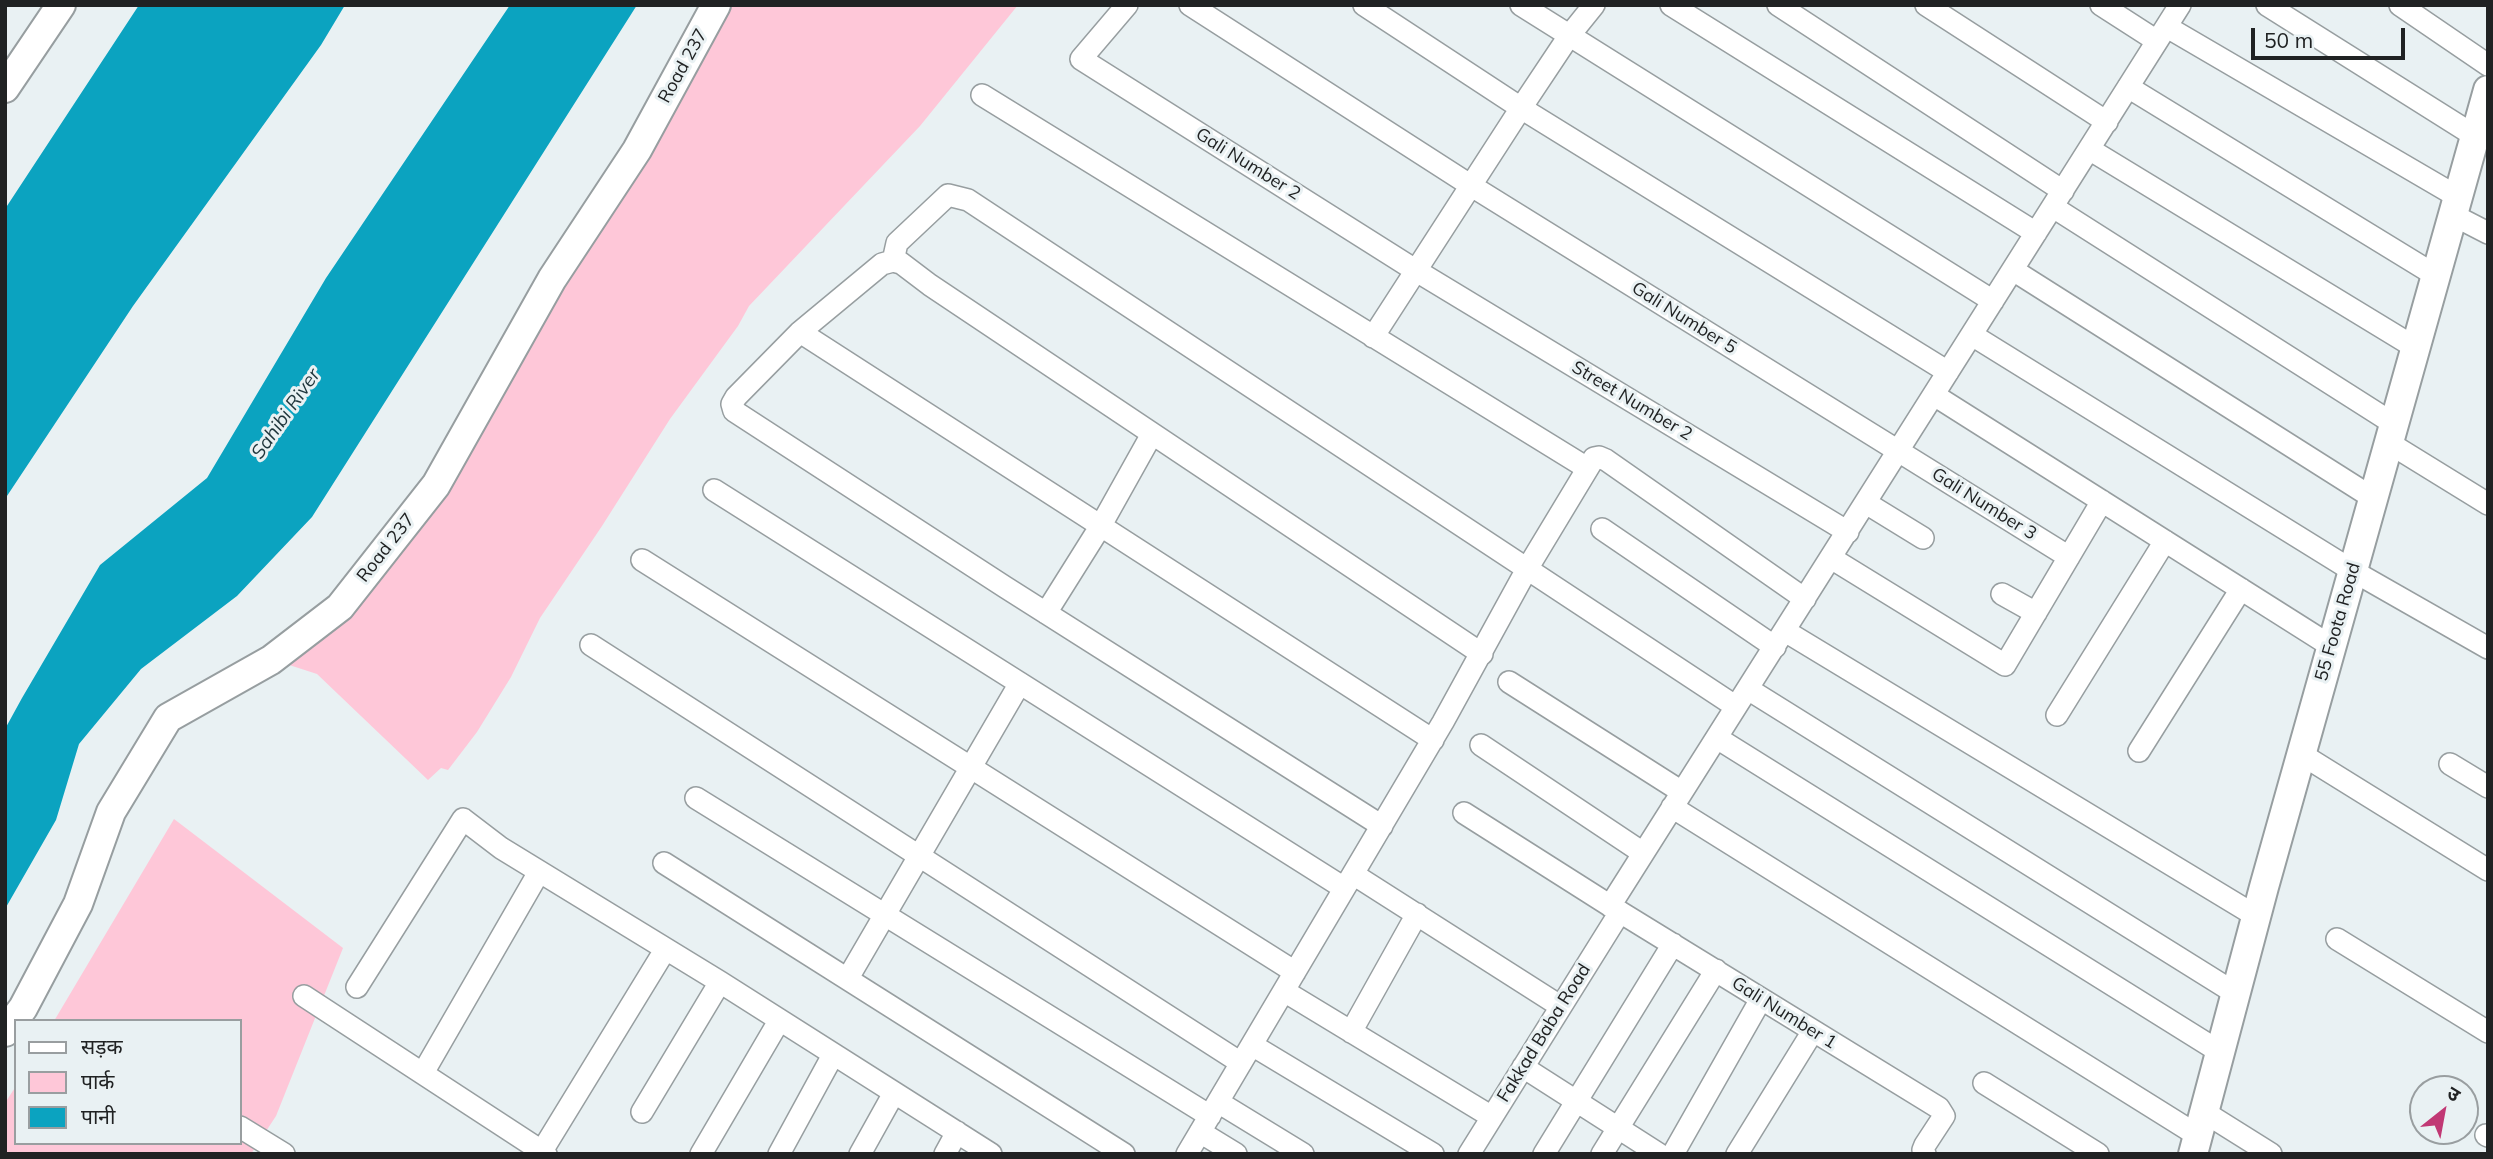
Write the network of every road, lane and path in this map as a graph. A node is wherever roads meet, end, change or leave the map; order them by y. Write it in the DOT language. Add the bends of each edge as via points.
graph roads {
  1 [pos="61,5"];
  2 [pos="716,5"];
  3 [pos="1128,5"];
  4 [pos="1190,5"];
  5 [pos="1364,5"];
  6 [pos="1521,5"];
  7 [pos="1594,5"];
  8 [pos="1671,5"];
  9 [pos="1778,5"];
  10 [pos="1926,5"];
  11 [pos="2101,5"];
  12 [pos="2180,5"];
  13 [pos="2267,5"];
  14 [pos="2400,5"];
  15 [pos="2162,34"];
  16 [pos="1570,36"];
  17 [pos="2488,65"];
  18 [pos="2128,88"];
  19 [pos="5,89"];
  20 [pos="2488,90"];
  21 [pos="982,95"];
  22 [pos="1521,108"];
  23 [pos="2107,122"];
  24 [pos="2475,136"];
  25 [pos="2089,149"];
  26 [pos="1470,185"];
  27 [pos="2058,199"];
  28 [pos="2455,206"];
  29 [pos="2036,233"];
  30 [pos="2488,233"];
  31 [pos="893,261"];
  32 [pos="1415,270"];
  33 [pos="2013,270"];
  34 [pos="2435,275"];
  35 [pos="1993,301"];
  36 [pos="800,332"];
  37 [pos="1972,335"];
  38 [pos="1373,337"];
  39 [pos="2416,348"];
  40 [pos="1948,372"];
  41 [pos="1934,395"];
  42 [pos="2392,433"];
  43 [pos="1152,434"];
  44 [pos="1899,451"];
  45 [pos="1587,468"];
  46 [pos="714,490"];
  47 [pos="2373,498"];
  48 [pos="2102,501"];
  49 [pos="1866,503"];
  50 [pos="2488,504"];
  51 [pos="1100,527"];
  52 [pos="1602,528"];
  53 [pos="1848,532"];
  54 [pos="1923,538"];
  55 [pos="2165,541"];
  56 [pos="2069,557"];
  57 [pos="1831,558"];
  58 [pos="642,560"];
  59 [pos="1527,569"];
  60 [pos="2353,571"];
  61 [pos="2241,589"];
  62 [pos="2002,594"];
  63 [pos="1805,599"];
  64 [pos="1046,613"];
  65 [pos="2036,613"];
  66 [pos="1780,639"];
  67 [pos="591,645"];
  68 [pos="2332,646"];
  69 [pos="2488,649"];
  70 [pos="1482,654"];
  71 [pos="1508,682"];
  72 [pos="1020,683"];
  73 [pos="1742,697"];
  74 [pos="2057,715"];
  75 [pos="1717,738"];
  76 [pos="1433,740"];
  77 [pos="1481,745"];
  78 [pos="2139,751"];
  79 [pos="2301,754"];
  80 [pos="2450,764"];
  81 [pos="970,767"];
  82 [pos="2488,787"];
  83 [pos="696,798"];
  84 [pos="1677,800"];
  85 [pos="1464,813"];
  86 [pos="1382,826"];
  87 [pos="1643,853"];
  88 [pos="919,856"];
  89 [pos="664,863"];
  90 [pos="2488,870"];
  91 [pos="539,872"];
  92 [pos="1349,881"];
  93 [pos="1615,909"];
  94 [pos="1417,914"];
  95 [pos="886,915"];
  96 [pos="2256,916"];
  97 [pos="2337,939"];
  98 [pos="1673,944"];
  99 [pos="665,950"];
  100 [pos="1716,971"];
  101 [pos="1295,972"];
  102 [pos="848,978"];
  103 [pos="720,982"];
  104 [pos="357,987"];
  105 [pos="1284,991"];
  106 [pos="2235,993"];
  107 [pos="304,996"];
  108 [pos="1761,999"];
  109 [pos="1560,1006"];
  110 [pos="15,1019"];
  111 [pos="779,1021"];
  112 [pos="1813,1031"];
  113 [pos="1351,1032"];
  114 [pos="2488,1032"];
  115 [pos="2220,1052"];
  116 [pos="1246,1054"];
  117 [pos="833,1055"];
  118 [pos="1523,1067"];
  119 [pos="422,1073"];
  120 [pos="1984,1083"];
  121 [pos="894,1093"];
  122 [pos="1577,1101"];
  123 [pos="642,1112"];
  124 [pos="1209,1116"];
  125 [pos="1492,1117"];
  126 [pos="1618,1128"];
  127 [pos="242,1129"];
  128 [pos="957,1132"];
  129 [pos="2198,1134"];
  130 [pos="544,1152"];
  131 [pos="1923,1152"];
  132 [pos="284,1154"];
  133 [pos="701,1154"];
  134 [pos="779,1154"];
  135 [pos="860,1154"];
  136 [pos="945,1154"];
  137 [pos="991,1154"];
  138 [pos="1125,1154"];
  139 [pos="1187,1154"];
  140 [pos="1236,1154"];
  141 [pos="1303,1154"];
  142 [pos="1433,1154"];
  143 [pos="1469,1154"];
  144 [pos="1544,1154"];
  145 [pos="1602,1154"];
  146 [pos="1659,1154"];
  147 [pos="1673,1154"];
  148 [pos="1737,1154"];
  149 [pos="2098,1154"];
  150 [pos="2271,1154"];
  1 -- 19 [label="street"];
  2 -- 110 [label="street, Road 237" via="637,150 552,279 436,485 340,607 271,660 168,718 111,813 78,904"];
  3 -- 32 [label="street, Gali Number 2" via="1081,59"];
  4 -- 26 [label="street, Gali Number 5"];
  5 -- 22 [label="street"];
  6 -- 16 [label="street"];
  7 -- 16 [label="street"];
  8 -- 29 [label="street"];
  9 -- 27 [label="street"];
  10 -- 23 [label="street"];
  11 -- 15 [label="street"];
  12 -- 15 [label="street, Fakkad Baba Road"];
  13 -- 24 [label="street"];
  14 -- 17 [label="street"];
  15 -- 18 [label="street, Fakkad Baba Road"];
  15 -- 28 [label="street"];
  16 -- 22 [label="street"];
  16 -- 35 [label="street"];
  18 -- 23 [label="street, Fakkad Baba Road"];
  18 -- 34 [label="street"];
  20 -- 24 [label="street, 55 Foota Road"];
  21 -- 38 [label="street"];
  22 -- 26 [label="street"];
  22 -- 40 [label="street"];
  23 -- 25 [label="street, Fakkad Baba Road"];
  24 -- 28 [label="street, 55 Foota Road"];
  25 -- 27 [label="street, Fakkad Baba Road"];
  25 -- 39 [label="street"];
  26 -- 32 [label="street"];
  26 -- 44 [label="street, Gali Number 5"];
  27 -- 29 [label="street, Fakkad Baba Road"];
  27 -- 42 [label="street"];
  28 -- 30 [label="street"];
  28 -- 34 [label="street, 55 Foota Road"];
  29 -- 33 [label="street, Fakkad Baba Road"];
  31 -- 36 [label="street" via="882,264"];
  31 -- 43 [label="street"];
  31 -- 59 [label="street" via="897,243 948,195 968,200"];
  32 -- 38 [label="street"];
  32 -- 53 [label="street, Street Number 2"];
  33 -- 35 [label="street, Fakkad Baba Road"];
  33 -- 47 [label="street"];
  34 -- 39 [label="street, 55 Foota Road"];
  35 -- 37 [label="street, Fakkad Baba Road"];
  36 -- 51 [label="street"];
  36 -- 64 [label="street" via="736,397 734,411"];
  37 -- 40 [label="street, Fakkad Baba Road"];
  37 -- 60 [label="street"];
  38 -- 45 [label="street"];
  39 -- 42 [label="street, 55 Foota Road"];
  40 -- 41 [label="street, Fakkad Baba Road"];
  41 -- 44 [label="street, Fakkad Baba Road"];
  41 -- 48 [label="street"];
  42 -- 47 [label="street, 55 Foota Road"];
  42 -- 50 [label="street"];
  43 -- 51 [label="street"];
  43 -- 70 [label="street"];
  44 -- 49 [label="street, Fakkad Baba Road"];
  44 -- 56 [label="street, Gali Number 3"];
  45 -- 59 [label="street"];
  45 -- 63 [label="street" via="1594,458 1606,460"];
  46 -- 72 [label="street"];
  47 -- 60 [label="street, 55 Foota Road"];
  48 -- 55 [label="street"];
  48 -- 56 [label="street"];
  49 -- 53 [label="street, Fakkad Baba Road"];
  49 -- 54 [label="street"];
  51 -- 64 [label="street"];
  51 -- 76 [label="street"];
  52 -- 66 [label="street"];
  53 -- 57 [label="street, Fakkad Baba Road"];
  55 -- 61 [label="street"];
  55 -- 74 [label="street"];
  56 -- 65 [label="street"];
  57 -- 63 [label="street, Fakkad Baba Road"];
  57 -- 65 [label="street" via="2005,665"];
  58 -- 81 [label="street"];
  59 -- 70 [label="street"];
  59 -- 73 [label="street"];
  60 -- 68 [label="street, 55 Foota Road"];
  60 -- 69 [label="street"];
  61 -- 68 [label="street"];
  61 -- 78 [label="street"];
  62 -- 65 [label="street"];
  63 -- 66 [label="street, Fakkad Baba Road"];
  64 -- 86 [label="street"];
  66 -- 73 [label="street, Fakkad Baba Road"];
  66 -- 96 [label="street"];
  67 -- 88 [label="street"];
  68 -- 79 [label="street, 55 Foota Road"];
  70 -- 76 [label="street"];
  71 -- 84 [label="street"];
  72 -- 81 [label="street"];
  72 -- 92 [label="street"];
  73 -- 75 [label="street, Fakkad Baba Road"];
  73 -- 106 [label="street"];
  75 -- 84 [label="street, Fakkad Baba Road"];
  75 -- 115 [label="street"];
  76 -- 86 [label="street"];
  77 -- 87 [label="street"];
  79 -- 90 [label="street"];
  79 -- 96 [label="street, 55 Foota Road"];
  80 -- 82 [label="street"];
  81 -- 88 [label="street"];
  81 -- 101 [label="street"];
  83 -- 95 [label="street"];
  84 -- 87 [label="street, Fakkad Baba Road"];
  84 -- 129 [label="street"];
  85 -- 93 [label="street, Gali Number 1"];
  86 -- 92 [label="street"];
  87 -- 93 [label="street, Fakkad Baba Road"];
  88 -- 95 [label="street"];
  88 -- 116 [label="street"];
  89 -- 102 [label="street"];
  91 -- 99 [label="street"];
  91 -- 104 [label="street" via="463,819"];
  91 -- 119 [label="street"];
  92 -- 94 [label="street"];
  92 -- 101 [label="street"];
  93 -- 98 [label="street, Gali Number 1"];
  93 -- 109 [label="street, Fakkad Baba Road"];
  94 -- 109 [label="street"];
  94 -- 113 [label="street"];
  95 -- 102 [label="street"];
  95 -- 124 [label="street"];
  96 -- 106 [label="street, 55 Foota Road"];
  97 -- 114 [label="street"];
  98 -- 100 [label="street, Gali Number 1"];
  98 -- 122 [label="street"];
  99 -- 103 [label="street"];
  99 -- 130 [label="street"];
  100 -- 108 [label="street, Gali Number 1"];
  100 -- 126 [label="street"];
  101 -- 105 [label="street"];
  102 -- 138 [label="street"];
  103 -- 111 [label="street"];
  103 -- 123 [label="street"];
  105 -- 113 [label="street"];
  105 -- 116 [label="street"];
  106 -- 115 [label="street, 55 Foota Road"];
  107 -- 119 [label="street"];
  108 -- 112 [label="street, Gali Number 1"];
  108 -- 147 [label="street"];
  109 -- 118 [label="street, Fakkad Baba Road"];
  111 -- 117 [label="street"];
  111 -- 133 [label="street"];
  112 -- 131 [label="street, Gali Number 1" via="1939,1108 1944,1116"];
  112 -- 148 [label="street"];
  113 -- 125 [label="street"];
  115 -- 129 [label="street, 55 Foota Road"];
  116 -- 124 [label="street"];
  116 -- 142 [label="street"];
  117 -- 121 [label="street"];
  117 -- 134 [label="street"];
  118 -- 122 [label="street"];
  118 -- 125 [label="street, Fakkad Baba Road"];
  119 -- 130 [label="street"];
  120 -- 149 [label="street"];
  121 -- 128 [label="street"];
  121 -- 135 [label="street"];
  122 -- 126 [label="street"];
  122 -- 144 [label="street"];
  124 -- 139 [label="street"];
  124 -- 140 [label="street"];
  124 -- 141 [label="street"];
  125 -- 143 [label="street, Fakkad Baba Road"];
  126 -- 145 [label="street"];
  126 -- 146 [label="street"];
  127 -- 132 [label="street"];
  128 -- 136 [label="street"];
  128 -- 137 [label="street"];
  129 -- 150 [label="street"];
}
